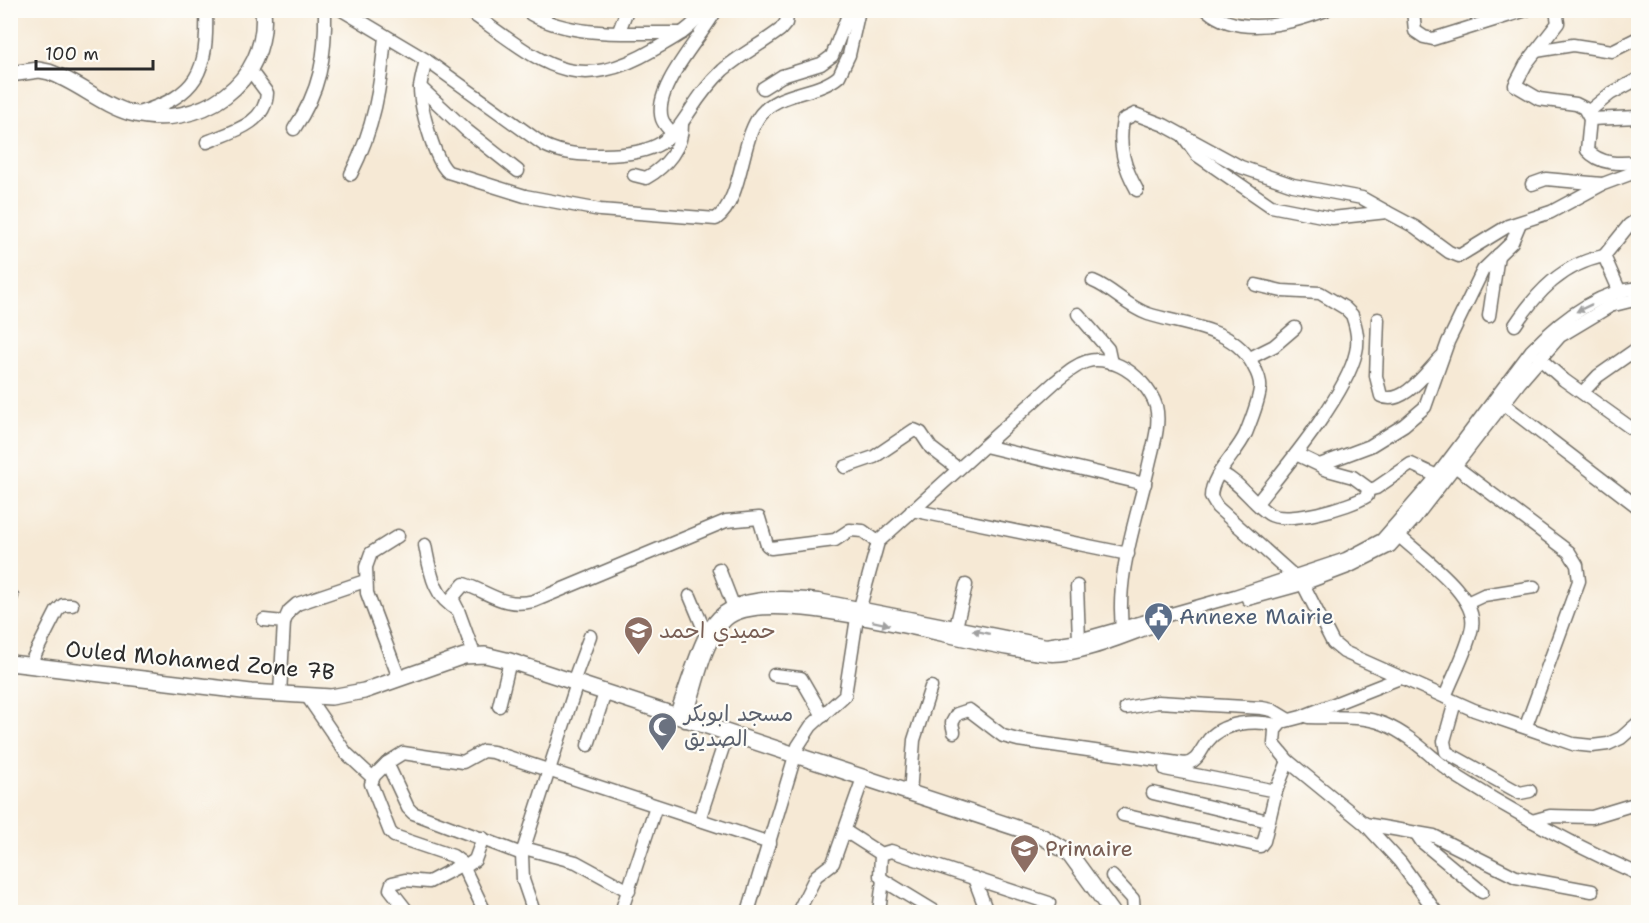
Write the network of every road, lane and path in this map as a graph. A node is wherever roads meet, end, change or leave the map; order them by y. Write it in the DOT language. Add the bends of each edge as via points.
graph roads {
  1 [pos="206,10"];
  2 [pos="263,10"];
  3 [pos="325,10"];
  4 [pos="342,10"];
  5 [pos="467,10"];
  6 [pos="627,10"];
  7 [pos="704,10"];
  8 [pos="716,10"];
  9 [pos="788,10"];
  10 [pos="850,10"];
  11 [pos="859,10"];
  12 [pos="1207,10"];
  13 [pos="1226,10"];
  14 [pos="1326,10"];
  15 [pos="1413,10"];
  16 [pos="1526,10"];
  17 [pos="1556,10"];
  18 [pos="531,14"];
  19 [pos="1239,25"];
  20 [pos="619,31"];
  21 [pos="683,33"];
  22 [pos="385,36"];
  23 [pos="1638,38"];
  24 [pos="1536,51"];
  25 [pos="426,60"];
  26 [pos="250,70"];
  27 [pos="10,74"];
  28 [pos="1638,79"];
  29 [pos="420,87"];
  30 [pos="763,88"];
  31 [pos="135,114"];
  32 [pos="1589,116"];
  33 [pos="1638,117"];
  34 [pos="682,124"];
  35 [pos="294,129"];
  36 [pos="673,134"];
  37 [pos="1184,137"];
  38 [pos="207,142"];
  39 [pos="1638,163"];
  40 [pos="518,171"];
  41 [pos="351,174"];
  42 [pos="634,175"];
  43 [pos="1532,184"];
  44 [pos="1603,184"];
  45 [pos="1137,190"];
  46 [pos="1388,212"];
  47 [pos="1638,219"];
  48 [pos="1520,223"];
  49 [pos="1498,255"];
  50 [pos="1604,256"];
  51 [pos="1093,281"];
  52 [pos="1256,285"];
  53 [pos="1638,288"];
  54 [pos="1620,292"];
  55 [pos="1638,299"];
  56 [pos="1078,314"];
  57 [pos="1489,316"];
  58 [pos="1378,319"];
  59 [pos="1515,325"];
  60 [pos="1295,328"];
  61 [pos="1638,348"];
  62 [pos="1443,354"];
  63 [pos="1250,358"];
  64 [pos="1539,358"];
  65 [pos="1111,363"];
  66 [pos="1583,392"];
  67 [pos="1500,400"];
  68 [pos="1638,433"];
  69 [pos="985,446"];
  70 [pos="1296,454"];
  71 [pos="1452,464"];
  72 [pos="1321,466"];
  73 [pos="845,467"];
  74 [pos="957,468"];
  75 [pos="1221,473"];
  76 [pos="1437,476"];
  77 [pos="1145,484"];
  78 [pos="1368,490"];
  79 [pos="1257,502"];
  80 [pos="1638,507"];
  81 [pos="912,510"];
  82 [pos="1396,533"];
  83 [pos="398,536"];
  84 [pos="878,542"];
  85 [pos="425,545"];
  86 [pos="1128,554"];
  87 [pos="719,569"];
  88 [pos="1299,579"];
  89 [pos="365,581"];
  90 [pos="966,585"];
  91 [pos="1077,586"];
  92 [pos="1534,587"];
  93 [pos="690,596"];
  94 [pos="1467,603"];
  95 [pos="72,605"];
  96 [pos="733,605"];
  97 [pos="458,610"];
  98 [pos="858,613"];
  99 [pos="264,620"];
  100 [pos="284,622"];
  101 [pos="956,627"];
  102 [pos="707,630"];
  103 [pos="1123,632"];
  104 [pos="590,636"];
  105 [pos="1078,640"];
  106 [pos="474,654"];
  107 [pos="510,661"];
  108 [pos="10,663"];
  109 [pos="29,666"];
  110 [pos="774,675"];
  111 [pos="399,678"];
  112 [pos="1400,678"];
  113 [pos="575,682"];
  114 [pos="931,687"];
  115 [pos="605,693"];
  116 [pos="280,694"];
  117 [pos="307,696"];
  118 [pos="1450,699"];
  119 [pos="499,706"];
  120 [pos="1126,708"];
  121 [pos="823,716"];
  122 [pos="1301,717"];
  123 [pos="680,719"];
  124 [pos="1282,722"];
  125 [pos="1638,723"];
  126 [pos="1526,726"];
  127 [pos="954,732"];
  128 [pos="727,735"];
  129 [pos="588,745"];
  130 [pos="794,757"];
  131 [pos="1288,761"];
  132 [pos="387,763"];
  133 [pos="548,769"];
  134 [pos="1164,770"];
  135 [pos="373,778"];
  136 [pos="863,778"];
  137 [pos="1276,791"];
  138 [pos="1530,791"];
  139 [pos="1153,793"];
  140 [pos="910,794"];
  141 [pos="1638,803"];
  142 [pos="656,806"];
  143 [pos="1123,815"];
  144 [pos="699,820"];
  145 [pos="1532,820"];
  146 [pos="1268,821"];
  147 [pos="1365,824"];
  148 [pos="845,831"];
  149 [pos="1416,833"];
  150 [pos="483,838"];
  151 [pos="770,843"];
  152 [pos="523,851"];
  153 [pos="881,854"];
  154 [pos="464,866"];
  155 [pos="1638,874"];
  156 [pos="1112,876"];
  157 [pos="974,878"];
  158 [pos="883,880"];
  159 [pos="629,891"];
  160 [pos="1592,891"];
  161 [pos="1482,892"];
  162 [pos="1049,903"];
  163 [pos="408,912"];
  164 [pos="485,912"];
  165 [pos="534,912"];
  166 [pos="626,912"];
  167 [pos="748,912"];
  168 [pos="798,912"];
  169 [pos="879,912"];
  170 [pos="935,912"];
  171 [pos="987,912"];
  172 [pos="1112,912"];
  173 [pos="1134,912"];
  174 [pos="1436,912"];
  1 -- 31 [label="street" via="206,50 193,81 170,103"];
  2 -- 26 [label="main road" via="263,39"];
  3 -- 35 [label="street" via="317,88"];
  4 -- 22 [label="street"];
  5 -- 21 [label="street" via="542,60 579,73 606,71 630,63"];
  6 -- 20 [label="street"];
  7 -- 21 [label="street"];
  8 -- 36 [label="street" via="671,78 662,100 661,116"];
  9 -- 34 [label="street" via="780,30 723,70"];
  10 -- 30 [label="street" via="832,56 821,64 782,75"];
  11 -- 29 [label="street" via="849,55 838,76 783,98 758,118 748,137 730,201 716,219 600,210 525,196 448,172 433,141"];
  12 -- 19 [label="street" via="1219,19"];
  13 -- 19 [label="street"];
  14 -- 19 [label="street" via="1290,21"];
  15 -- 16 [label="street" via="1415,31 1433,39"];
  17 -- 24 [label="street" via="1558,23"];
  18 -- 20 [label="street" via="549,24"];
  20 -- 21 [label="street"];
  22 -- 25 [label="street"];
  22 -- 41 [label="street" via="377,106"];
  23 -- 24 [label="street" via="1612,51 1573,45"];
  24 -- 32 [label="street" via="1517,77 1517,87 1539,99 1576,104"];
  25 -- 29 [label="street"];
  25 -- 36 [label="street" via="521,131 564,153 627,155 659,146"];
  26 -- 31 [label="main road" via="230,94 195,111 160,118"];
  26 -- 38 [label="street" via="267,93 260,115"];
  27 -- 31 [label="main road" via="49,72"];
  28 -- 32 [label="street" via="1610,94"];
  29 -- 40 [label="street"];
  32 -- 33 [label="street"];
  32 -- 39 [label="street" via="1590,153 1604,162"];
  34 -- 36 [label="street"];
  34 -- 42 [label="street" via="681,142 670,158 646,178"];
  37 -- 45 [label="street" via="1143,116 1135,114 1123,120 1123,159"];
  37 -- 46 [label="street" via="1241,167 1293,184 1362,198"];
  37 -- 46 [label="street" via="1197,155 1271,206 1332,218"];
  39 -- 44 [label="street" via="1630,174"];
  43 -- 44 [label="street" via="1546,179"];
  44 -- 48 [label="street" via="1551,212"];
  46 -- 48 [label="street" via="1459,256 1497,232"];
  47 -- 50 [label="street"];
  48 -- 49 [label="street" via="1515,238"];
  49 -- 57 [label="street"];
  49 -- 62 [label="street" via="1483,270"];
  50 -- 54 [label="street"];
  50 -- 59 [label="street" via="1585,261 1546,286"];
  51 -- 63 [label="street" via="1142,311 1227,337"];
  52 -- 70 [label="street" via="1320,293 1345,308 1353,319 1357,349 1350,370"];
  53 -- 54 [label="street"];
  54 -- 67 [label="street, one-way" via="1572,314 1550,332 1531,351"];
  55 -- 64 [label="street" via="1610,306 1580,322"];
  56 -- 65 [label="street" via="1108,349"];
  58 -- 62 [label="street" via="1376,376 1381,396 1400,396"];
  60 -- 63 [label="street" via="1274,346"];
  61 -- 66 [label="street" via="1598,376"];
  62 -- 72 [label="street" via="1425,407 1370,446"];
  63 -- 75 [label="street" via="1260,379 1259,395 1243,440"];
  64 -- 66 [label="street"];
  64 -- 67 [label="street"];
  65 -- 69 [label="street" via="1081,362"];
  65 -- 77 [label="street" via="1143,384 1156,408 1157,427"];
  66 -- 68 [label="street"];
  67 -- 71 [label="street"];
  67 -- 80 [label="street"];
  69 -- 74 [label="street"];
  69 -- 77 [label="street"];
  70 -- 72 [label="street"];
  70 -- 79 [label="street"];
  71 -- 76 [label="street"];
  71 -- 82 [label="street"];
  71 -- 126 [label="street" via="1557,542 1575,559 1579,571 1580,581"];
  72 -- 78 [label="street" via="1361,481"];
  73 -- 74 [label="street" via="874,457 914,430"];
  74 -- 81 [label="street"];
  75 -- 79 [label="street"];
  75 -- 88 [label="street" via="1210,494 1217,507"];
  76 -- 78 [label="street" via="1411,464"];
  76 -- 82 [label="street"];
  77 -- 86 [label="street"];
  78 -- 79 [label="street" via="1363,498 1289,519 1275,518"];
  81 -- 84 [label="street"];
  81 -- 86 [label="street"];
  82 -- 88 [label="street" via="1390,546 1348,567"];
  82 -- 94 [label="street" via="1448,580"];
  83 -- 89 [label="street" via="371,553"];
  84 -- 97 [label="street" via="863,531 850,530 836,540 771,548 766,545 759,518 726,520 534,601 503,601 463,585 452,598"];
  84 -- 98 [label="street"];
  85 -- 97 [label="street" via="440,595"];
  86 -- 103 [label="street" via="1122,578"];
  87 -- 96 [label="street"];
  88 -- 103 [label="street"];
  88 -- 103 [label="street" via="1261,587"];
  88 -- 112 [label="street" via="1337,648"];
  89 -- 100 [label="street" via="297,604"];
  89 -- 111 [label="street"];
  90 -- 101 [label="street"];
  91 -- 105 [label="street"];
  92 -- 94 [label="street" via="1484,595"];
  93 -- 102 [label="street"];
  94 -- 118 [label="street" via="1472,630"];
  95 -- 109 [label="street" via="63,605 57,611"];
  96 -- 98 [label="street" via="795,598"];
  96 -- 102 [label="street"];
  97 -- 106 [label="street"];
  98 -- 101 [label="street"];
  98 -- 103 [label="street, one-way" via="994,647 1052,655 1078,651"];
  98 -- 121 [label="street" via="845,695"];
  98 -- 123 [label="street" via="794,608 754,609 734,615 720,627 710,646"];
  99 -- 100 [label="street"];
  100 -- 116 [label="street"];
  105 -- 101 [label="street, one-way" via="1038,644"];
  102 -- 123 [label="street"];
  103 -- 105 [label="street"];
  104 -- 113 [label="street"];
  106 -- 107 [label="main road"];
  106 -- 111 [label="main road, Ouled Mohamed Zone 7B"];
  107 -- 113 [label="main road"];
  107 -- 119 [label="street"];
  108 -- 109 [label="main road, Ouled Mohamed Zone 7B"];
  109 -- 116 [label="main road, Ouled Mohamed Zone 7B"];
  110 -- 121 [label="street" via="801,678"];
  111 -- 117 [label="main road, Ouled Mohamed Zone 7B" via="338,697"];
  112 -- 118 [label="street"];
  112 -- 122 [label="street"];
  113 -- 115 [label="main road"];
  113 -- 133 [label="street"];
  114 -- 140 [label="street" via="914,740"];
  115 -- 123 [label="main road"];
  115 -- 129 [label="street"];
  116 -- 117 [label="main road, Ouled Mohamed Zone 7B"];
  117 -- 135 [label="street" via="346,753"];
  118 -- 126 [label="street"];
  118 -- 138 [label="street" via="1446,752 1522,794"];
  120 -- 124 [label="street" via="1158,702 1262,708 1272,710"];
  121 -- 130 [label="street" via="802,739"];
  122 -- 124 [label="street"];
  122 -- 145 [label="street" via="1356,718 1386,725 1453,773"];
  123 -- 128 [label="main road"];
  124 -- 127 [label="street" via="1255,721 1222,730 1212,736 1195,760 1185,764 1018,740 1003,736 969,710 957,714 952,723"];
  124 -- 131 [label="street" via="1274,744"];
  125 -- 126 [label="street" via="1621,738 1597,746 1573,744"];
  128 -- 130 [label="main road"];
  128 -- 144 [label="street"];
  130 -- 136 [label="main road"];
  130 -- 151 [label="street"];
  131 -- 137 [label="street"];
  131 -- 147 [label="street"];
  132 -- 133 [label="street" via="403,753 463,762 486,751"];
  132 -- 135 [label="street"];
  132 -- 150 [label="street" via="410,810"];
  133 -- 142 [label="street"];
  133 -- 152 [label="street"];
  134 -- 137 [label="street"];
  135 -- 154 [label="street" via="376,799 392,835 453,856"];
  136 -- 140 [label="main road"];
  136 -- 148 [label="street"];
  137 -- 146 [label="street"];
  139 -- 146 [label="street"];
  140 -- 172 [label="main road" via="1058,845 1077,862"];
  141 -- 145 [label="street" via="1592,817 1550,816"];
  142 -- 144 [label="street"];
  142 -- 159 [label="street"];
  143 -- 146 [label="street" via="1260,846"];
  144 -- 151 [label="street"];
  145 -- 155 [label="street" via="1576,846"];
  147 -- 149 [label="street"];
  147 -- 174 [label="street" via="1400,862"];
  148 -- 153 [label="street"];
  148 -- 168 [label="street" via="833,863 816,876"];
  149 -- 160 [label="street" via="1458,846 1516,877"];
  149 -- 161 [label="street"];
  150 -- 152 [label="street"];
  150 -- 154 [label="street" via="474,861"];
  151 -- 167 [label="street"];
  152 -- 159 [label="street" via="576,862"];
  152 -- 165 [label="street" via="523,880"];
  153 -- 157 [label="street" via="891,851"];
  153 -- 158 [label="street"];
  154 -- 163 [label="street" via="429,882 392,883 390,889"];
  154 -- 164 [label="street"];
  156 -- 173 [label="street" via="1133,899"];
  157 -- 162 [label="street"];
  157 -- 171 [label="street"];
  158 -- 169 [label="street"];
  158 -- 170 [label="street"];
  159 -- 166 [label="street"];
}
